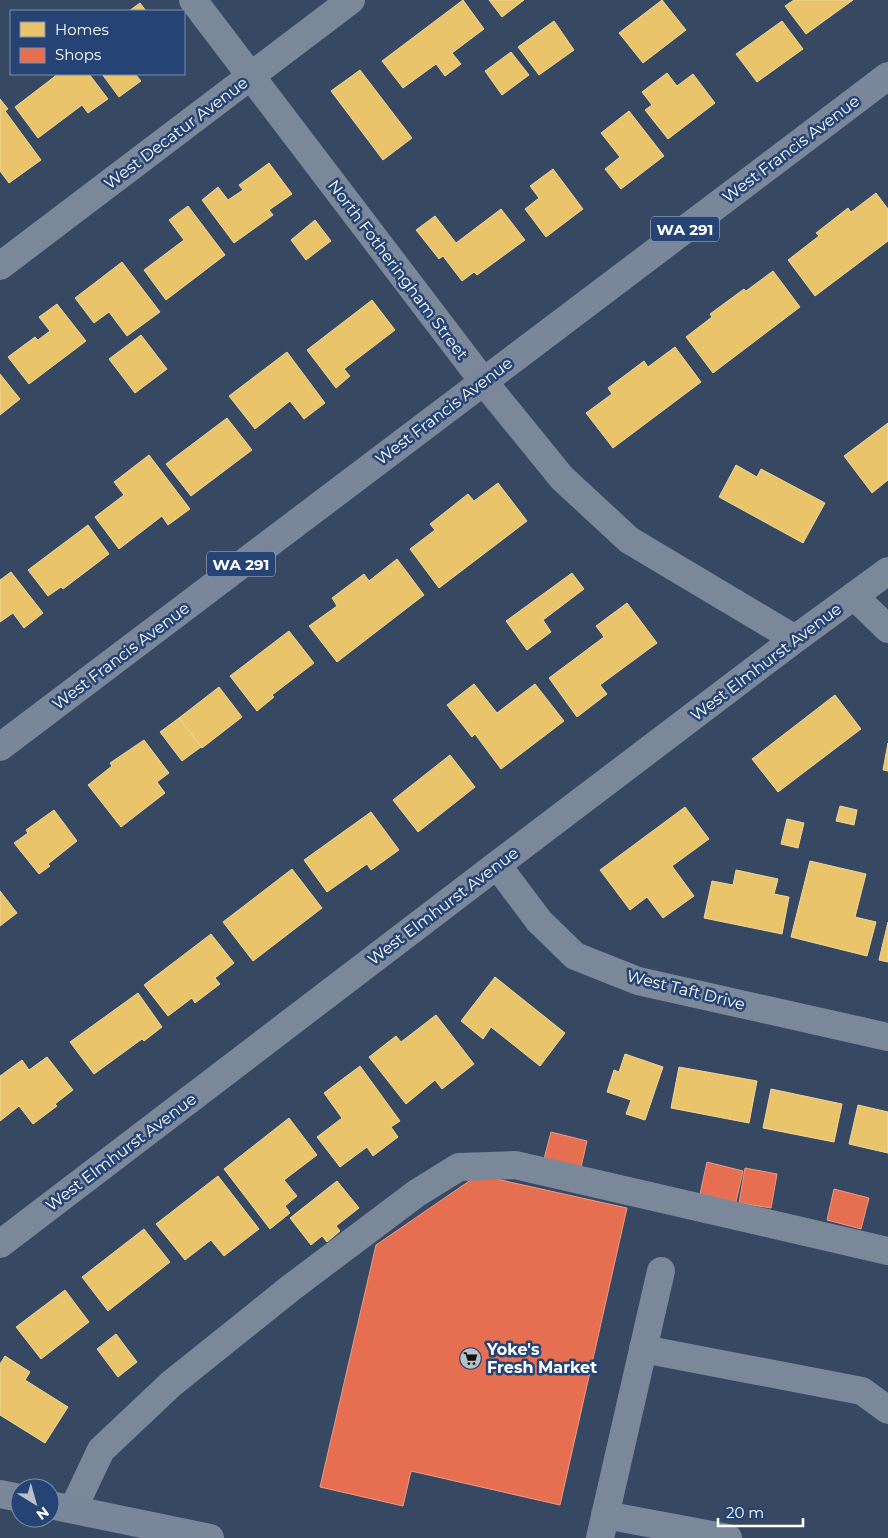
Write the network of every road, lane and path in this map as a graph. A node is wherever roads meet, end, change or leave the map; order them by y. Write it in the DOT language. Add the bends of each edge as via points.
graph roads {
  1 [pos="193,0"];
  2 [pos="351,0"];
  3 [pos="888,76"];
  4 [pos="250,77"];
  5 [pos="0,266"];
  6 [pos="483,381"];
  7 [pos="888,570"];
  8 [pos="854,596"];
  9 [pos="888,629"];
  10 [pos="795,639"];
  11 [pos="0,747"];
  12 [pos="497,865"];
  13 [pos="888,1036"];
  14 [pos="0,1244"];
  15 [pos="888,1251"];
  16 [pos="660,1271"];
  17 [pos="643,1349"];
  18 [pos="888,1410"];
  19 [pos="61,1507"];
  20 [pos="602,1526"];
  21 [pos="210,1538"];
  22 [pos="728,1538"];
  1 -- 4 [label="street, North Fotheringham Street"];
  2 -- 4 [label="street, West Decatur Avenue"];
  3 -- 6 [label="main road, West Francis Avenue / WA 291"];
  4 -- 5 [label="street, West Decatur Avenue"];
  4 -- 6 [label="street, North Fotheringham Street"];
  6 -- 10 [label="street, North Fotheringham Street" via="562,478 629,540"];
  6 -- 11 [label="main road, West Francis Avenue / WA 291"];
  7 -- 8 [label="street, West Elmhurst Avenue"];
  8 -- 9 [label="street"];
  8 -- 10 [label="street, West Elmhurst Avenue"];
  10 -- 12 [label="street, West Elmhurst Avenue"];
  12 -- 13 [label="street, West Taft Drive" via="539,921 575,956 638,981"];
  12 -- 14 [label="street, West Elmhurst Avenue"];
  15 -- 19 [label="street" via="515,1165 459,1167 417,1193 292,1286 171,1384 101,1450"];
  16 -- 17 [label="street"];
  17 -- 18 [label="street" via="862,1392"];
  17 -- 20 [label="street"];
  19 -- 21 [label="main road"];
  20 -- 22 [label="street"];
}
